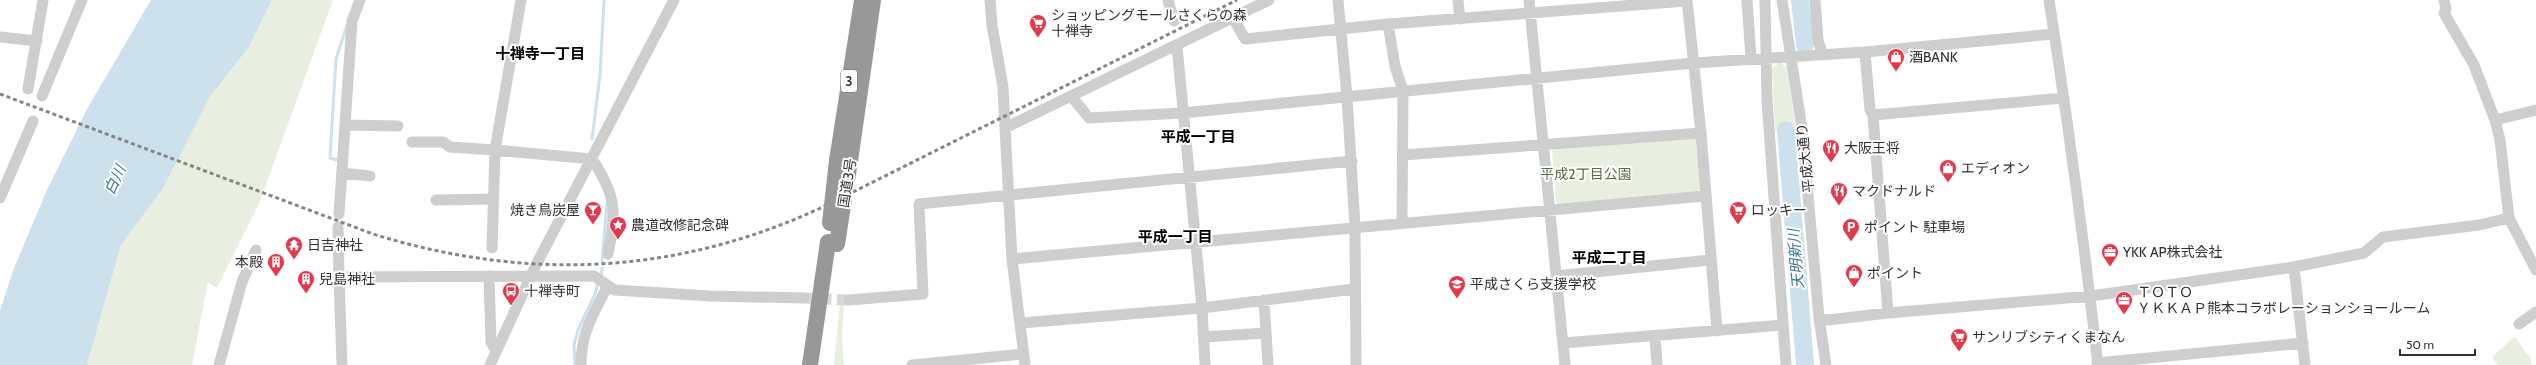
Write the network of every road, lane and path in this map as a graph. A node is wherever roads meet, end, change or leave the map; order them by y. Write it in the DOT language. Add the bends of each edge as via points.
graph roads {
  1 [pos="44,0"];
  2 [pos="82,0"];
  3 [pos="360,0"];
  4 [pos="521,0"];
  5 [pos="674,0"];
  6 [pos="862,0"];
  7 [pos="873,0"];
  8 [pos="990,0"];
  9 [pos="1168,0"];
  10 [pos="1269,0"];
  11 [pos="1338,0"];
  12 [pos="1458,0"];
  13 [pos="1529,0"];
  14 [pos="1747,0"];
  15 [pos="1765,0"];
  16 [pos="1782,0"];
  17 [pos="1815,0"];
  18 [pos="2049,0"];
  19 [pos="2444,0"];
  20 [pos="1687,1"];
  21 [pos="1531,14"];
  22 [pos="1233,18"];
  23 [pos="1460,19"];
  24 [pos="1174,21"];
  25 [pos="1388,24"];
  26 [pos="1340,28"];
  27 [pos="2054,34"];
  28 [pos="0,37"];
  29 [pos="37,41"];
  30 [pos="1177,46"];
  31 [pos="1865,52"];
  32 [pos="1822,53"];
  33 [pos="1790,55"];
  34 [pos="1766,57"];
  35 [pos="1751,58"];
  36 [pos="1693,63"];
  37 [pos="1537,79"];
  38 [pos="28,89"];
  39 [pos="1403,91"];
  40 [pos="42,96"];
  41 [pos="1072,97"];
  42 [pos="1347,97"];
  43 [pos="2064,98"];
  44 [pos="2536,110"];
  45 [pos="1182,113"];
  46 [pos="1873,115"];
  47 [pos="2495,120"];
  48 [pos="33,121"];
  49 [pos="345,125"];
  50 [pos="398,126"];
  51 [pos="1006,128"];
  52 [pos="1701,133"];
  53 [pos="412,142"];
  54 [pos="1543,145"];
  55 [pos="495,150"];
  56 [pos="1403,155"];
  57 [pos="592,159"];
  58 [pos="844,161"];
  59 [pos="1352,161"];
  60 [pos="342,173"];
  61 [pos="370,176"];
  62 [pos="1188,178"];
  63 [pos="1009,194"];
  64 [pos="1705,196"];
  65 [pos="0,198"];
  66 [pos="493,199"];
  67 [pos="436,200"];
  68 [pos="1550,210"];
  69 [pos="339,214"];
  70 [pos="2509,218"];
  71 [pos="1402,222"];
  72 [pos="1355,226"];
  73 [pos="338,227"];
  74 [pos="1194,241"];
  75 [pos="832,243"];
  76 [pos="492,248"];
  77 [pos="256,250"];
  78 [pos="608,254"];
  79 [pos="1012,259"];
  80 [pos="1710,260"];
  81 [pos="2294,267"];
  82 [pos="2536,270"];
  83 [pos="489,276"];
  84 [pos="531,276"];
  85 [pos="1556,276"];
  86 [pos="339,277"];
  87 [pos="600,280"];
  88 [pos="1354,289"];
  89 [pos="2091,296"];
  90 [pos="804,298"];
  91 [pos="849,300"];
  92 [pos="1264,300"];
  93 [pos="1202,308"];
  94 [pos="2536,312"];
  95 [pos="1888,313"];
  96 [pos="1819,318"];
  97 [pos="1021,323"];
  98 [pos="2519,324"];
  99 [pos="1784,325"];
  100 [pos="1717,331"];
  101 [pos="1265,333"];
  102 [pos="1655,336"];
  103 [pos="1204,337"];
  104 [pos="1563,343"];
  105 [pos="2303,343"];
  106 [pos="496,351"];
  107 [pos="1023,354"];
  108 [pos="2097,364"];
  109 [pos="219,365"];
  110 [pos="342,365"];
  111 [pos="490,365"];
  112 [pos="581,365"];
  113 [pos="810,365"];
  114 [pos="819,365"];
  115 [pos="912,365"];
  116 [pos="1025,365"];
  117 [pos="1205,365"];
  118 [pos="1268,365"];
  119 [pos="1356,365"];
  120 [pos="1565,365"];
  121 [pos="1657,365"];
  122 [pos="1786,365"];
  123 [pos="1826,365"];
  124 [pos="2305,365"];
  1 -- 29 [label="street"];
  2 -- 40 [label="street"];
  3 -- 49 [label="street" via="352,21"];
  4 -- 55 [label="street"];
  5 -- 57 [label="street"];
  6 -- 58 [label="highway, 国道3号 / 3"];
  7 -- 58 [label="highway, 国道3号 / 3"];
  8 -- 51 [label="street" via="1003,87"];
  9 -- 24 [label="street"];
  10 -- 22 [label="street"];
  11 -- 26 [label="street"];
  12 -- 23 [label="street"];
  13 -- 21 [label="street"];
  14 -- 35 [label="street"];
  15 -- 34 [label="street"];
  16 -- 33 [label="street, 平成大通り"];
  17 -- 32 [label="street" via="1818,40"];
  18 -- 27 [label="street"];
  19 -- 47 [label="street" via="2444,13 2474,65"];
  20 -- 21 [label="street"];
  20 -- 36 [label="street"];
  21 -- 23 [label="street"];
  21 -- 37 [label="street"];
  22 -- 26 [label="street" via="1245,39"];
  22 -- 30 [label="street"];
  23 -- 25 [label="street"];
  25 -- 26 [label="street"];
  25 -- 39 [label="street" via="1395,66"];
  26 -- 42 [label="street"];
  27 -- 31 [label="street"];
  27 -- 43 [label="street"];
  28 -- 29 [label="street"];
  29 -- 38 [label="street"];
  30 -- 41 [label="street"];
  30 -- 45 [label="street"];
  31 -- 32 [label="street"];
  31 -- 46 [label="street" via="1870,110"];
  32 -- 33 [label="street"];
  33 -- 34 [label="street"];
  33 -- 96 [label="street, 平成大通り" via="1802,128"];
  34 -- 35 [label="street"];
  34 -- 99 [label="street"];
  35 -- 36 [label="street"];
  36 -- 37 [label="street"];
  36 -- 52 [label="street"];
  37 -- 39 [label="street"];
  37 -- 54 [label="street"];
  39 -- 42 [label="street"];
  39 -- 56 [label="street"];
  41 -- 45 [label="street" via="1089,118"];
  41 -- 51 [label="street"];
  42 -- 45 [label="street"];
  42 -- 59 [label="street"];
  43 -- 46 [label="street"];
  43 -- 89 [label="street"];
  44 -- 47 [label="street"];
  45 -- 62 [label="street"];
  46 -- 95 [label="street"];
  47 -- 70 [label="street" via="2500,140"];
  48 -- 65 [label="street"];
  49 -- 50 [label="street"];
  49 -- 60 [label="street"];
  51 -- 63 [label="street"];
  52 -- 54 [label="street"];
  52 -- 64 [label="street"];
  53 -- 55 [label="street" via="444,142 450,147"];
  54 -- 56 [label="street"];
  54 -- 68 [label="street"];
  55 -- 57 [label="street"];
  55 -- 66 [label="street"];
  56 -- 71 [label="street"];
  57 -- 78 [label="street" via="607,181 615,222"];
  57 -- 84 [label="street"];
  58 -- 75 [label="highway, 国道3号 / 3, bridge"];
  59 -- 62 [label="street"];
  59 -- 72 [label="street"];
  60 -- 61 [label="street"];
  60 -- 69 [label="street"];
  62 -- 63 [label="street"];
  62 -- 74 [label="street"];
  63 -- 79 [label="street"];
  63 -- 91 [label="street" via="919,204 923,294"];
  64 -- 68 [label="street"];
  64 -- 80 [label="street"];
  66 -- 67 [label="street" via="456,206"];
  66 -- 76 [label="street"];
  68 -- 71 [label="street"];
  68 -- 85 [label="street"];
  70 -- 81 [label="street" via="2479,225 2383,237 2364,253"];
  70 -- 82 [label="street"];
  71 -- 72 [label="street"];
  72 -- 74 [label="street"];
  72 -- 88 [label="street"];
  73 -- 86 [label="street"];
  74 -- 79 [label="street"];
  74 -- 93 [label="street"];
  75 -- 113 [label="highway, 国道3号 / 3"];
  75 -- 114 [label="highway, 国道3号 / 3"];
  77 -- 109 [label="street" via="242,282"];
  79 -- 97 [label="street"];
  80 -- 85 [label="street"];
  80 -- 100 [label="street"];
  81 -- 89 [label="street"];
  81 -- 105 [label="street"];
  83 -- 84 [label="street"];
  83 -- 86 [label="street"];
  83 -- 106 [label="street" via="491,342"];
  84 -- 87 [label="street"];
  84 -- 106 [label="street"];
  85 -- 104 [label="street"];
  86 -- 110 [label="street"];
  87 -- 90 [label="street" via="615,290"];
  87 -- 112 [label="street" via="606,289 585,330 581,345"];
  88 -- 92 [label="street"];
  88 -- 119 [label="street"];
  89 -- 95 [label="street"];
  89 -- 108 [label="street"];
  92 -- 93 [label="street"];
  92 -- 101 [label="street"];
  93 -- 97 [label="street"];
  93 -- 103 [label="street"];
  94 -- 98 [label="street"];
  95 -- 96 [label="street" via="1828,320"];
  96 -- 123 [label="street, 平成大通り"];
  97 -- 107 [label="street"];
  99 -- 100 [label="street"];
  99 -- 122 [label="street"];
  100 -- 102 [label="street"];
  101 -- 103 [label="street"];
  101 -- 118 [label="street"];
  102 -- 104 [label="street"];
  102 -- 121 [label="street"];
  103 -- 117 [label="street"];
  104 -- 120 [label="street"];
  105 -- 108 [label="street"];
  105 -- 124 [label="street"];
  106 -- 111 [label="street"];
  107 -- 115 [label="street"];
  107 -- 116 [label="street"];
}
